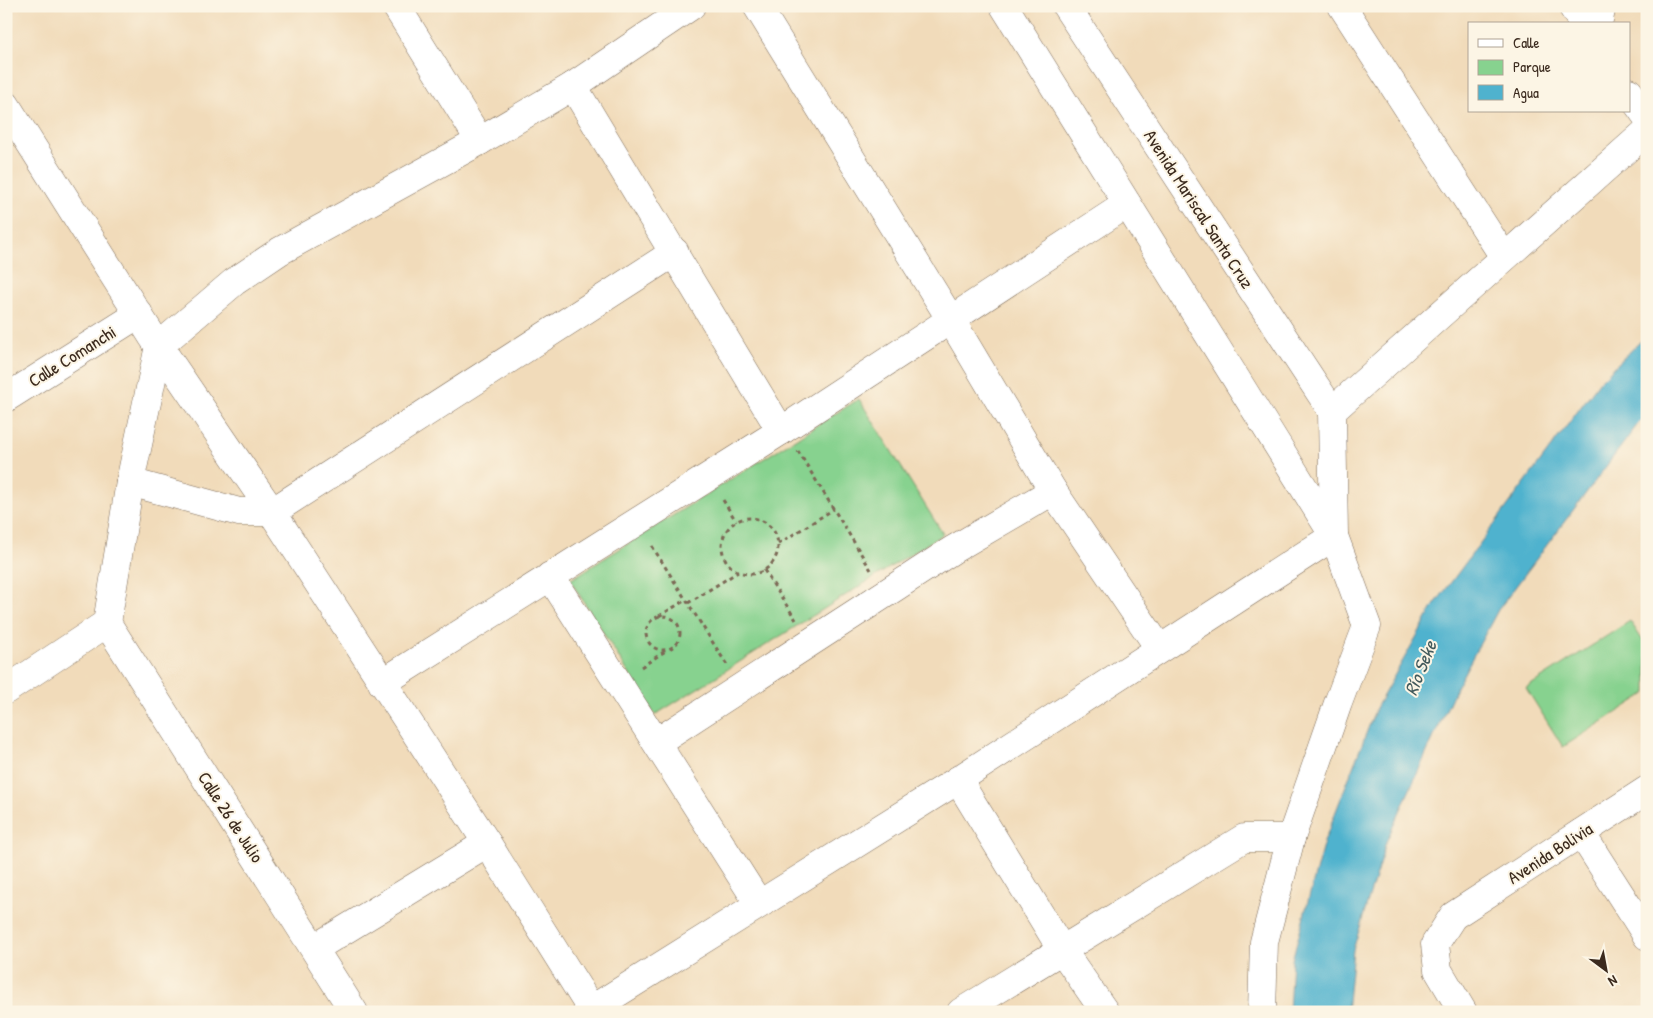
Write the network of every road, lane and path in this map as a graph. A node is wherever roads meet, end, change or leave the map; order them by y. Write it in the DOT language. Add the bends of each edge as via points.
graph roads {
  1 [pos="396,6"];
  2 [pos="691,6"];
  3 [pos="757,6"];
  4 [pos="1004,6"];
  5 [pos="1066,6"];
  6 [pos="1342,6"];
  7 [pos="1572,6"];
  8 [pos="1602,6"];
  9 [pos="1582,22"];
  10 [pos="1598,22"];
  11 [pos="573,86"];
  12 [pos="1630,93"];
  13 [pos="6,104"];
  14 [pos="1647,117"];
  15 [pos="1647,131"];
  16 [pos="480,141"];
  17 [pos="1127,204"];
  18 [pos="675,252"];
  19 [pos="1504,257"];
  20 [pos="139,314"];
  21 [pos="951,320"];
  22 [pos="159,346"];
  23 [pos="6,398"];
  24 [pos="1332,411"];
  25 [pos="789,440"];
  26 [pos="130,482"];
  27 [pos="1053,491"];
  28 [pos="721,497"];
  29 [pos="834,509"];
  30 [pos="272,512"];
  31 [pos="736,521"];
  32 [pos="1334,536"];
  33 [pos="649,542"];
  34 [pos="778,544"];
  35 [pos="764,570"];
  36 [pos="739,571"];
  37 [pos="550,576"];
  38 [pos="875,577"];
  39 [pos="687,601"];
  40 [pos="654,619"];
  41 [pos="108,623"];
  42 [pos="799,625"];
  43 [pos="673,647"];
  44 [pos="1159,648"];
  45 [pos="729,668"];
  46 [pos="637,670"];
  47 [pos="382,683"];
  48 [pos="6,690"];
  49 [pos="657,742"];
  50 [pos="958,780"];
  51 [pos="1647,790"];
  52 [pos="1581,833"];
  53 [pos="1291,838"];
  54 [pos="487,843"];
  55 [pos="759,904"];
  56 [pos="1647,936"];
  57 [pos="315,948"];
  58 [pos="1062,950"];
  59 [pos="592,1011"];
  60 [pos="354,1012"];
  61 [pos="961,1012"];
  62 [pos="1105,1012"];
  63 [pos="1262,1012"];
  64 [pos="1464,1012"];
  1 -- 16 [label="street"];
  2 -- 11 [label="street"];
  3 -- 21 [label="street"];
  4 -- 17 [label="street"];
  5 -- 24 [label="street, Avenida Mariscal Santa Cruz"];
  6 -- 19 [label="street"];
  7 -- 9 [label="street"];
  8 -- 10 [label="street"];
  11 -- 16 [label="street"];
  11 -- 18 [label="street"];
  12 -- 14 [label="street"];
  13 -- 20 [label="street"];
  15 -- 19 [label="street"];
  16 -- 22 [label="street" via="280,251 234,282"];
  17 -- 21 [label="street"];
  17 -- 32 [label="street"];
  18 -- 25 [label="street"];
  18 -- 30 [label="street"];
  19 -- 24 [label="street"];
  20 -- 22 [label="street"];
  20 -- 23 [label="street, Calle Comanchi"];
  21 -- 25 [label="street"];
  21 -- 27 [label="street"];
  22 -- 26 [label="street"];
  22 -- 30 [label="street"];
  24 -- 32 [label="street"];
  25 -- 29 [label="path"];
  25 -- 37 [label="street"];
  26 -- 30 [label="street" via="240,512"];
  26 -- 41 [label="street"];
  27 -- 44 [label="street"];
  27 -- 49 [label="street" via="954,549"];
  28 -- 31 [label="path"];
  29 -- 34 [label="path"];
  29 -- 38 [label="path"];
  30 -- 47 [label="street"];
  31 -- 34 [label="path" via="751,517 760,519 774,531"];
  31 -- 36 [label="path" via="727,529 721,546 728,564"];
  32 -- 44 [label="street"];
  32 -- 53 [label="street" via="1367,626"];
  33 -- 39 [label="path"];
  34 -- 35 [label="path" via="776,557"];
  35 -- 36 [label="path" via="754,573"];
  35 -- 42 [label="path"];
  36 -- 39 [label="path"];
  37 -- 47 [label="street"];
  37 -- 49 [label="street"];
  39 -- 40 [label="path"];
  39 -- 45 [label="path"];
  40 -- 43 [label="path" via="665,616 679,626 680,637"];
  40 -- 43 [label="path" via="646,632 649,643 658,649"];
  41 -- 48 [label="street"];
  41 -- 57 [label="street, Calle 26 de Julio"];
  43 -- 46 [label="path"];
  44 -- 50 [label="street"];
  47 -- 54 [label="street"];
  49 -- 55 [label="street"];
  50 -- 55 [label="street"];
  50 -- 58 [label="street"];
  51 -- 52 [label="street, Avenida Bolivia"];
  52 -- 56 [label="street"];
  52 -- 64 [label="street, Avenida Bolivia" via="1453,916 1435,944 1436,953 1438,970"];
  53 -- 58 [label="street" via="1244,838"];
  53 -- 63 [label="street" via="1264,942"];
  54 -- 57 [label="street"];
  54 -- 59 [label="street"];
  55 -- 59 [label="street"];
  57 -- 60 [label="street, Calle 26 de Julio"];
  58 -- 61 [label="street"];
  58 -- 62 [label="street"];
}
